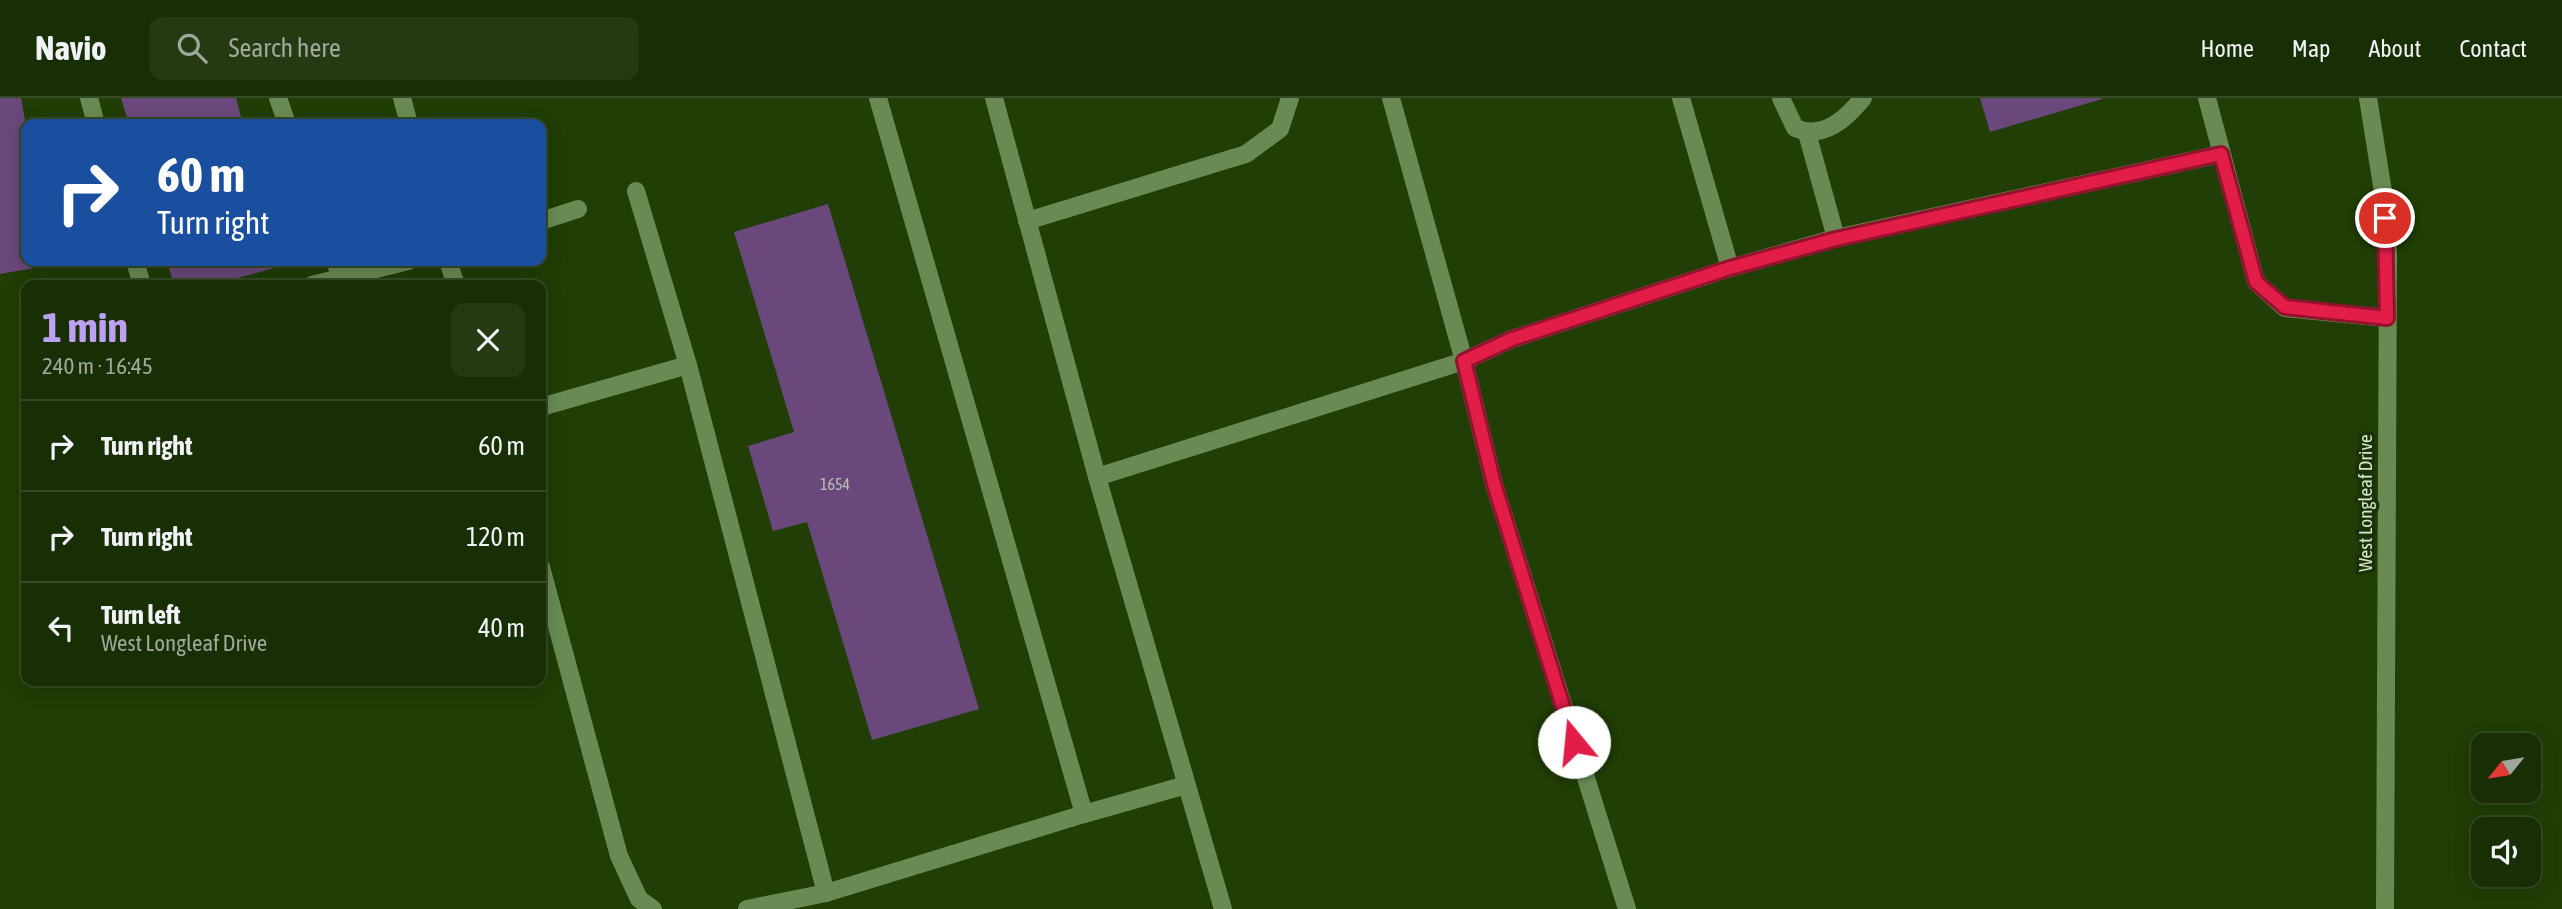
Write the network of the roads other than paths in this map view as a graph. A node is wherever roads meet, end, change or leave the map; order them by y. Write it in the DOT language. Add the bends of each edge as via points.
graph roads {
  1 [pos="89,98"];
  2 [pos="278,98"];
  3 [pos="402,98"];
  4 [pos="878,98"];
  5 [pos="993,98"];
  6 [pos="1290,98"];
  7 [pos="1391,98"];
  8 [pos="1681,98"];
  9 [pos="1780,98"];
  10 [pos="1863,98"];
  11 [pos="2207,98"];
  12 [pos="2368,98"];
  13 [pos="95,119"];
  14 [pos="286,119"];
  15 [pos="408,119"];
  16 [pos="1807,133"];
  17 [pos="2221,154"];
  18 [pos="636,191"];
  19 [pos="578,209"];
  20 [pos="546,219"];
  21 [pos="1027,222"];
  22 [pos="1836,239"];
  23 [pos="337,266"];
  24 [pos="388,266"];
  25 [pos="1730,268"];
  26 [pos="341,278"];
  27 [pos="333,280"];
  28 [pos="2387,318"];
  29 [pos="1464,361"];
  30 [pos="688,366"];
  31 [pos="546,406"];
  32 [pos="1097,477"];
  33 [pos="546,586"];
  34 [pos="1186,785"];
  35 [pos="1084,814"];
  36 [pos="826,893"];
  37 [pos="653,909"];
  38 [pos="747,909"];
  39 [pos="1223,909"];
  40 [pos="1627,909"];
  41 [pos="2385,909"];
  1 -- 13 [label="street"];
  2 -- 14 [label="street"];
  3 -- 15 [label="street"];
  4 -- 35 [label="street"];
  5 -- 21 [label="street"];
  6 -- 21 [label="street" via="1280,129 1246,154"];
  7 -- 29 [label="street"];
  8 -- 25 [label="street"];
  9 -- 16 [label="street" via="1795,128"];
  10 -- 16 [label="street" via="1833,127"];
  11 -- 17 [label="street"];
  12 -- 28 [label="street, West Longleaf Drive" via="2384,198"];
  16 -- 22 [label="street"];
  17 -- 22 [label="street"];
  17 -- 28 [label="street" via="2256,282 2285,307"];
  18 -- 30 [label="street"];
  19 -- 20 [label="street"];
  21 -- 32 [label="street"];
  22 -- 25 [label="street"];
  23 -- 26 [label="street"];
  24 -- 26 [label="street"];
  25 -- 29 [label="street" via="1512,339"];
  26 -- 27 [label="street"];
  28 -- 41 [label="street, West Longleaf Drive"];
  29 -- 32 [label="street"];
  29 -- 40 [label="street" via="1494,484"];
  30 -- 31 [label="street"];
  30 -- 36 [label="street"];
  32 -- 34 [label="street"];
  33 -- 37 [label="street" via="619,856 639,899"];
  34 -- 35 [label="street"];
  34 -- 39 [label="street"];
  35 -- 36 [label="street"];
  36 -- 38 [label="street"];
}
